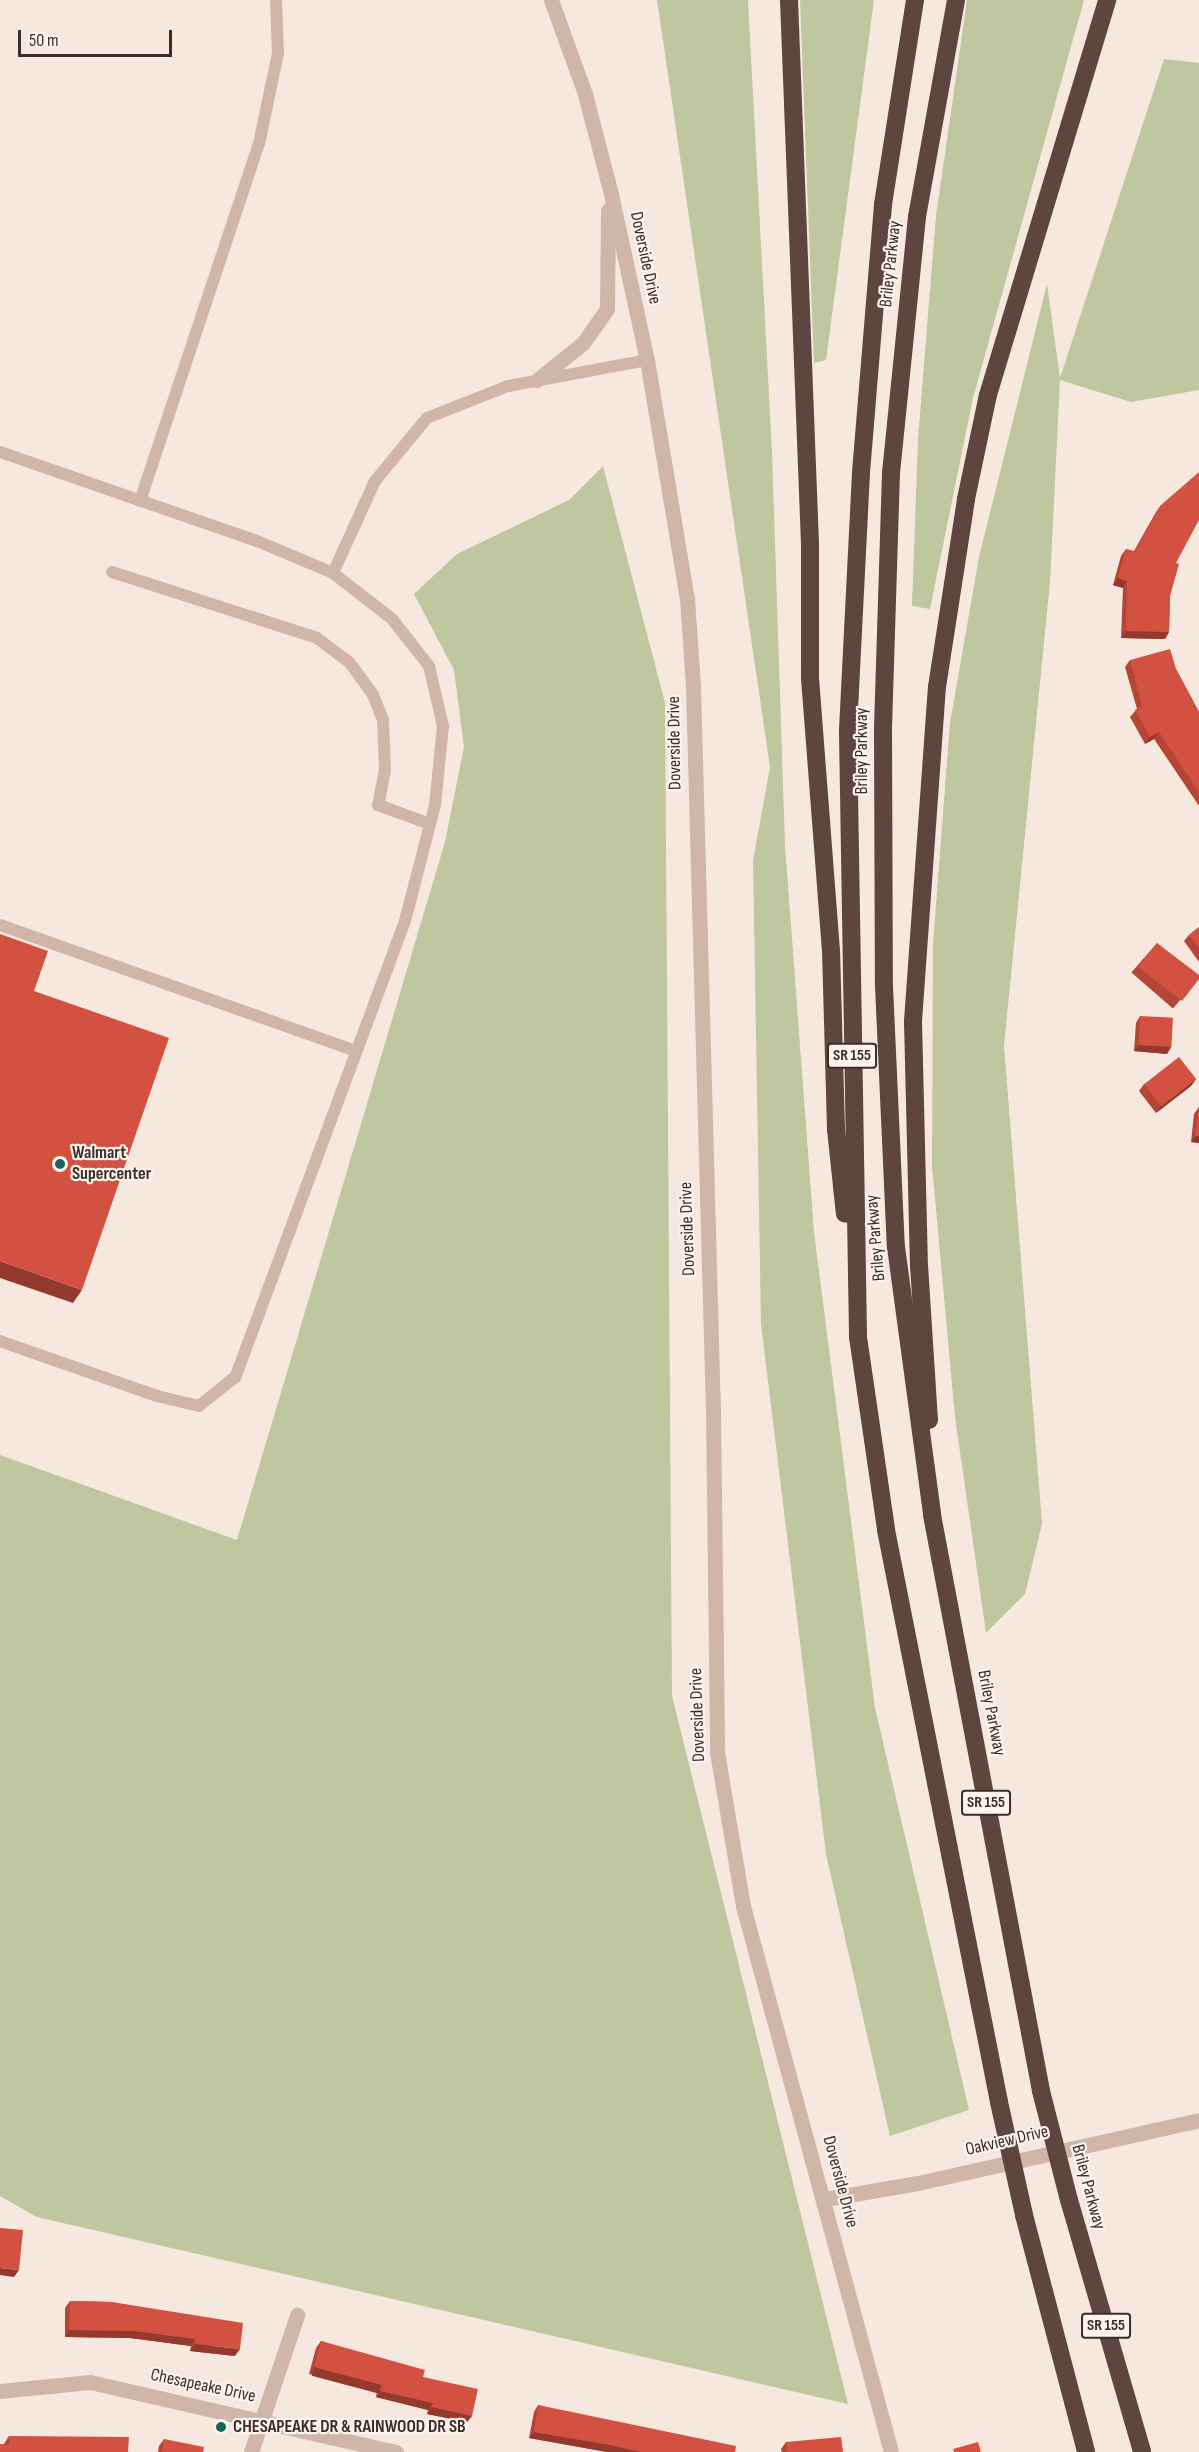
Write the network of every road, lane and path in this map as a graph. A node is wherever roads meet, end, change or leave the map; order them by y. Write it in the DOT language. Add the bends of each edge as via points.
graph roads {
  1 [pos="276,0"];
  2 [pos="551,0"];
  3 [pos="789,0"];
  4 [pos="915,0"];
  5 [pos="956,0"];
  6 [pos="1107,0"];
  7 [pos="606,171"];
  8 [pos="647,360"];
  9 [pos="537,380"];
  10 [pos="0,452"];
  11 [pos="140,501"];
  12 [pos="112,572"];
  13 [pos="333,573"];
  14 [pos="430,824"];
  15 [pos="0,925"];
  16 [pos="356,1051"];
  17 [pos="858,1337"];
  18 [pos="0,1341"];
  19 [pos="932,1515"];
  20 [pos="1199,2120"];
  21 [pos="825,2199"];
  22 [pos="297,2315"];
  23 [pos="0,2391"];
  24 [pos="263,2419"];
  25 [pos="251,2452"];
  26 [pos="396,2452"];
  27 [pos="891,2452"];
  28 [pos="1086,2452"];
  29 [pos="1142,2452"];
  1 -- 11 [label="lane" via="278,53 259,144"];
  2 -- 7 [label="street, Doverside Drive" via="585,94"];
  3 -- 17 [label="highway" via="802,309 810,678 831,950 836,1129"];
  4 -- 17 [label="highway, Briley Parkway / SR 155" via="883,205 861,473 848,732"];
  5 -- 19 [label="highway, Briley Parkway / SR 155" via="916,229 891,473 883,729 884,986 896,1246"];
  6 -- 19 [label="highway" via="988,395 966,499 937,687 913,1021 919,1267"];
  7 -- 8 [label="street, Doverside Drive"];
  7 -- 9 [label="street" via="610,284 607,309 583,343"];
  8 -- 9 [label="lane"];
  8 -- 21 [label="street, Doverside Drive" via="687,598 693,687 713,1410 717,1752 743,1906"];
  9 -- 13 [label="lane" via="508,386 427,418 375,482"];
  10 -- 11 [label="lane"];
  11 -- 13 [label="lane" via="257,541"];
  12 -- 14 [label="lane" via="317,638 350,663 373,695 383,720 385,770 378,805"];
  13 -- 14 [label="lane" via="392,619 429,666 443,726"];
  14 -- 16 [label="lane" via="405,921"];
  15 -- 16 [label="lane"];
  16 -- 18 [label="lane" via="235,1377 199,1406 157,1396"];
  17 -- 28 [label="highway, Briley Parkway / SR 155, bridge" via="886,1530 999,2103 1024,2216"];
  19 -- 29 [label="highway, Briley Parkway / SR 155, bridge" via="1041,2091"];
  20 -- 21 [label="street, Oakview Drive"];
  21 -- 27 [label="street, Doverside Drive"];
  22 -- 24 [label="street"];
  23 -- 24 [label="street, Chesapeake Drive" via="90,2382"];
  24 -- 25 [label="street"];
  24 -- 26 [label="street, Chesapeake Drive"];
}
